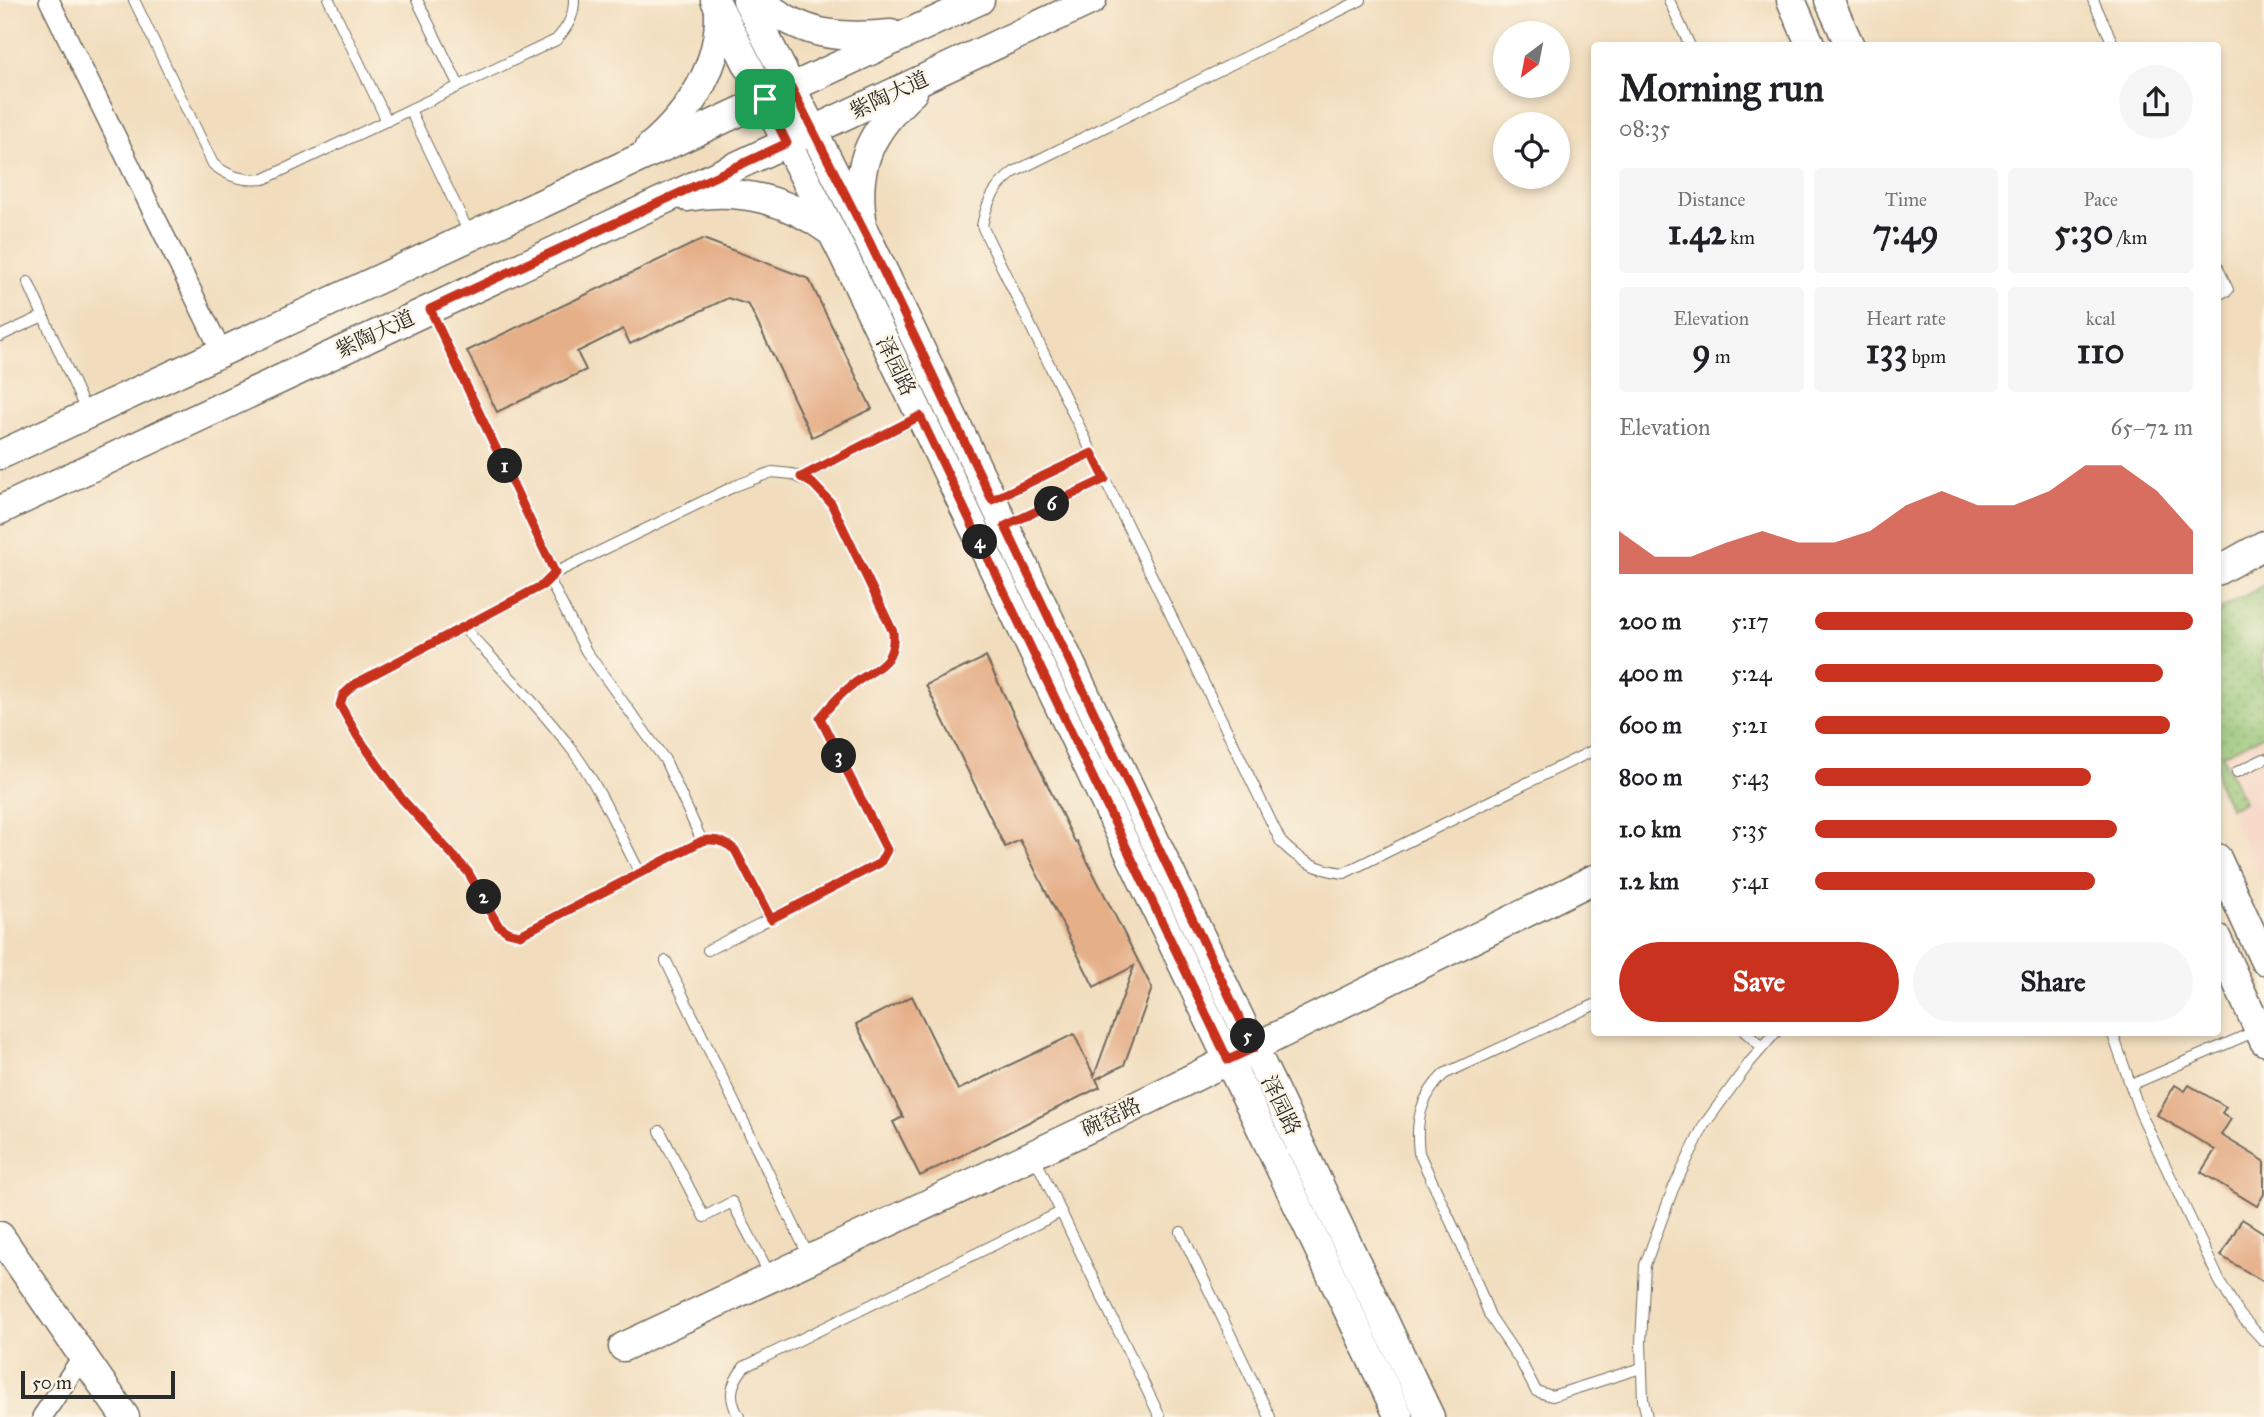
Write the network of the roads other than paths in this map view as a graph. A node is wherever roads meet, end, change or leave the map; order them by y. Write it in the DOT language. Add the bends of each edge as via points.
graph roads {
  1 [pos="48,0"];
  2 [pos="134,0"];
  3 [pos="329,0"];
  4 [pos="417,0"];
  5 [pos="574,0"];
  6 [pos="747,0"];
  7 [pos="760,0"];
  8 [pos="980,0"];
  9 [pos="1093,0"];
  10 [pos="1361,0"];
  11 [pos="1669,0"];
  12 [pos="1791,0"];
  13 [pos="1829,0"];
  14 [pos="2093,0"];
  15 [pos="717,4"];
  16 [pos="911,32"];
  17 [pos="1688,42"];
  18 [pos="1809,42"];
  19 [pos="1848,42"];
  20 [pos="2112,42"];
  21 [pos="931,76"];
  22 [pos="459,86"];
  23 [pos="791,87"];
  24 [pos="765,99"];
  25 [pos="410,110"];
  26 [pos="387,121"];
  27 [pos="813,131"];
  28 [pos="787,143"];
  29 [pos="634,160"];
  30 [pos="650,206"];
  31 [pos="864,232"];
  32 [pos="832,233"];
  33 [pos="471,236"];
  34 [pos="2221,275"];
  35 [pos="28,282"];
  36 [pos="2221,293"];
  37 [pos="430,309"];
  38 [pos="43,316"];
  39 [pos="0,336"];
  40 [pos="221,351"];
  41 [pos="88,414"];
  42 [pos="920,416"];
  43 [pos="1092,453"];
  44 [pos="0,454"];
  45 [pos="801,477"];
  46 [pos="1105,479"];
  47 [pos="992,500"];
  48 [pos="0,510"];
  49 [pos="1005,526"];
  50 [pos="2264,545"];
  51 [pos="2221,568"];
  52 [pos="552,576"];
  53 [pos="463,626"];
  54 [pos="1591,751"];
  55 [pos="2264,759"];
  56 [pos="2236,772"];
  57 [pos="702,841"];
  58 [pos="2221,867"];
  59 [pos="640,873"];
  60 [pos="1591,880"];
  61 [pos="771,919"];
  62 [pos="2221,948"];
  63 [pos="708,950"];
  64 [pos="2264,960"];
  65 [pos="666,961"];
  66 [pos="1591,1006"];
  67 [pos="2261,1035"];
  68 [pos="1750,1036"];
  69 [pos="1772,1036"];
  70 [pos="2114,1036"];
  71 [pos="1762,1047"];
  72 [pos="1254,1048"];
  73 [pos="1228,1060"];
  74 [pos="2132,1085"];
  75 [pos="660,1131"];
  76 [pos="1033,1154"];
  77 [pos="1061,1212"];
  78 [pos="1181,1233"];
  79 [pos="0,1236"];
  80 [pos="810,1259"];
  81 [pos="771,1277"];
  82 [pos="2264,1341"];
  83 [pos="623,1347"];
  84 [pos="83,1356"];
  85 [pos="1641,1368"];
  86 [pos="42,1417"];
  87 [pos="125,1417"];
  88 [pos="739,1417"];
  89 [pos="1160,1417"];
  90 [pos="1270,1417"];
  91 [pos="1399,1417"];
  92 [pos="1430,1417"];
  93 [pos="1647,1417"];
  1 -- 40 [label="street"];
  2 -- 26 [label="lane" via="213,164 230,176 264,179"];
  3 -- 26 [label="lane"];
  4 -- 22 [label="lane"];
  5 -- 22 [label="lane" via="568,27 556,40"];
  6 -- 23 [label="street, 泽园路"];
  7 -- 16 [label="street" via="796,24 828,35"];
  8 -- 16 [label="street"];
  9 -- 21 [label="street, 紫陶大道"];
  10 -- 43 [label="lane" via="1014,172 989,197 982,226"];
  11 -- 17 [label="lane"];
  12 -- 18 [label="street"];
  13 -- 19 [label="street"];
  14 -- 20 [label="lane"];
  15 -- 24 [label="street, 泽园路"];
  15 -- 29 [label="street" via="718,39 701,87 674,123"];
  16 -- 23 [label="street"];
  21 -- 27 [label="street, 紫陶大道"];
  21 -- 31 [label="street" via="895,108 867,150 860,183"];
  22 -- 25 [label="lane"];
  23 -- 24 [label="street"];
  23 -- 27 [label="street, 泽园路"];
  24 -- 28 [label="street, 泽园路"];
  24 -- 29 [label="street"];
  25 -- 26 [label="lane"];
  25 -- 33 [label="lane"];
  27 -- 28 [label="street, 紫陶大道"];
  27 -- 31 [label="street, 泽园路"];
  28 -- 30 [label="street, 紫陶大道"];
  28 -- 32 [label="street, 泽园路"];
  29 -- 33 [label="street"];
  30 -- 32 [label="street" via="699,195 738,194 786,205"];
  30 -- 37 [label="street, 紫陶大道"];
  31 -- 47 [label="street, 泽园路"];
  32 -- 42 [label="street, 泽园路"];
  33 -- 40 [label="street"];
  34 -- 36 [label="lane" via="2228,290"];
  35 -- 38 [label="lane"];
  37 -- 48 [label="street, 紫陶大道"];
  37 -- 52 [label="lane"];
  38 -- 39 [label="lane"];
  38 -- 41 [label="lane"];
  40 -- 41 [label="street"];
  41 -- 44 [label="street"];
  42 -- 45 [label="lane"];
  42 -- 73 [label="street, 泽园路"];
  43 -- 46 [label="lane"];
  43 -- 47 [label="lane"];
  45 -- 52 [label="lane" via="772,472"];
  45 -- 61 [label="lane" via="831,503 893,632 887,660 838,696 820,718 887,850 880,863"];
  46 -- 49 [label="lane"];
  46 -- 54 [label="lane" via="1281,842 1304,861 1344,873"];
  47 -- 49 [label="street, 泽园路"];
  49 -- 72 [label="street, 泽园路"];
  50 -- 51 [label="street"];
  52 -- 53 [label="lane"];
  52 -- 57 [label="lane" via="586,651 665,760"];
  53 -- 59 [label="lane" via="574,753"];
  53 -- 59 [label="lane" via="355,684 343,695 340,705 379,768 462,864 498,925 508,932 520,935"];
  55 -- 56 [label="lane"];
  57 -- 59 [label="lane"];
  57 -- 61 [label="lane" via="718,840 735,850"];
  58 -- 64 [label="street"];
  60 -- 72 [label="street, 碗窑路"];
  61 -- 63 [label="lane"];
  62 -- 67 [label="street"];
  65 -- 80 [label="lane"];
  66 -- 85 [label="lane" via="1444,1074 1422,1105 1419,1153 1490,1316 1536,1391 1552,1396"];
  67 -- 74 [label="lane"];
  68 -- 71 [label="lane"];
  69 -- 71 [label="lane"];
  70 -- 74 [label="lane"];
  71 -- 85 [label="lane" via="1704,1125 1673,1189 1645,1265"];
  72 -- 73 [label="street, 碗窑路"];
  72 -- 92 [label="street, 泽园路"];
  73 -- 76 [label="street, 碗窑路"];
  73 -- 91 [label="street, 泽园路"];
  74 -- 82 [label="lane" via="2140,1112 2220,1282 2240,1315"];
  75 -- 81 [label="lane" via="704,1217 732,1202"];
  76 -- 77 [label="lane"];
  76 -- 80 [label="street, 碗窑路"];
  77 -- 88 [label="lane" via="744,1367 737,1375 731,1403"];
  77 -- 89 [label="lane"];
  78 -- 90 [label="lane"];
  79 -- 84 [label="street"];
  80 -- 81 [label="street, 碗窑路"];
  81 -- 83 [label="street, 碗窑路"];
  84 -- 86 [label="street"];
  84 -- 87 [label="street"];
  85 -- 93 [label="lane"];
}
